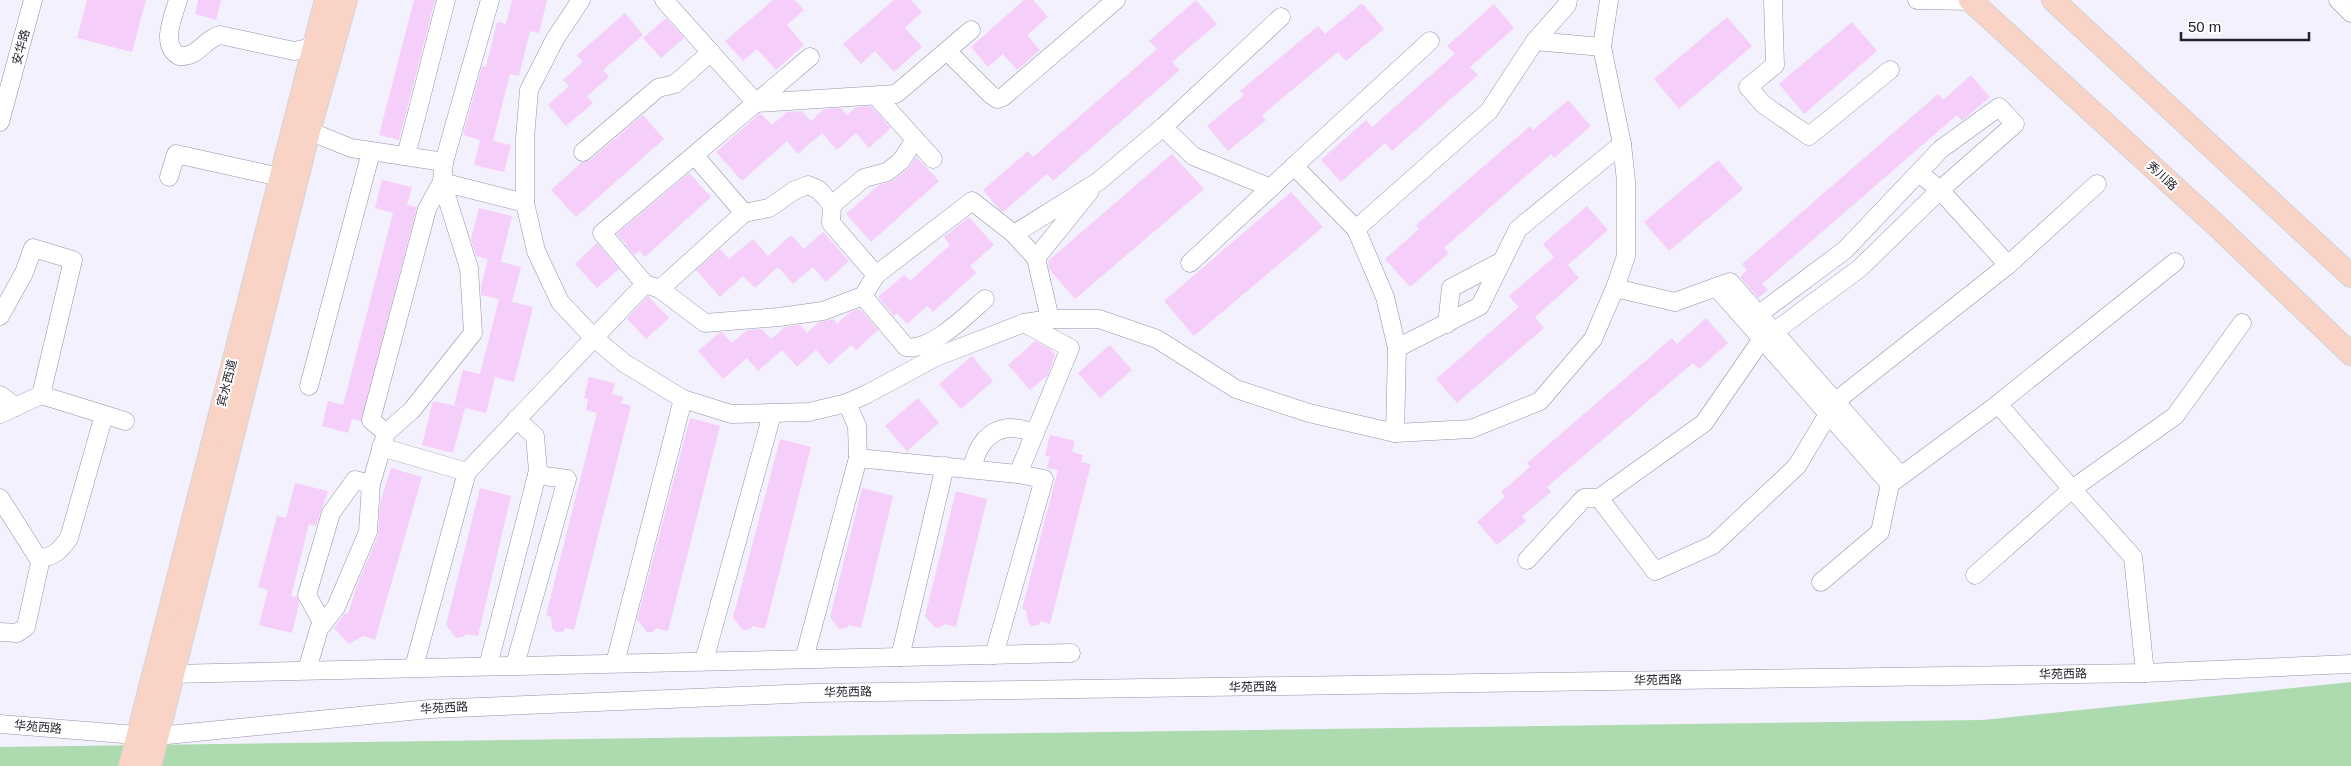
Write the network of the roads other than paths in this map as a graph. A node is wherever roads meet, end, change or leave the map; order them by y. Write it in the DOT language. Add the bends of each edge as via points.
graph roads {
  1 [pos="33,0"];
  2 [pos="178,0"];
  3 [pos="326,0"];
  4 [pos="346,0"];
  5 [pos="446,0"];
  6 [pos="490,0"];
  7 [pos="581,0"];
  8 [pos="664,0"];
  9 [pos="1116,0"];
  10 [pos="1568,0"];
  11 [pos="1608,0"];
  12 [pos="1773,0"];
  13 [pos="1917,0"];
  14 [pos="1970,0"];
  15 [pos="2053,0"];
  16 [pos="2338,0"];
  17 [pos="2351,13"];
  18 [pos="1282,16"];
  19 [pos="971,30"];
  20 [pos="316,39"];
  21 [pos="1430,41"];
  22 [pos="1535,41"];
  23 [pos="1602,47"];
  24 [pos="947,51"];
  25 [pos="711,52"];
  26 [pos="810,57"];
  27 [pos="1890,70"];
  28 [pos="4,91"];
  29 [pos="876,96"];
  30 [pos="756,103"];
  31 [pos="0,122"];
  32 [pos="1163,127"];
  33 [pos="309,131"];
  34 [pos="916,139"];
  35 [pos="1622,144"];
  36 [pos="371,152"];
  37 [pos="582,152"];
  38 [pos="406,156"];
  39 [pos="695,156"];
  40 [pos="932,158"];
  41 [pos="444,162"];
  42 [pos="1294,166"];
  43 [pos="1918,173"];
  44 [pos="169,177"];
  45 [pos="280,177"];
  46 [pos="1099,181"];
  47 [pos="442,182"];
  48 [pos="2097,184"];
  49 [pos="1271,188"];
  50 [pos="1940,190"];
  51 [pos="525,203"];
  52 [pos="832,205"];
  53 [pos="744,213"];
  54 [pos="1356,229"];
  55 [pos="1014,234"];
  56 [pos="1036,258"];
  57 [pos="1502,261"];
  58 [pos="2175,262"];
  59 [pos="1190,263"];
  60 [pos="2008,265"];
  61 [pos="876,275"];
  62 [pos="2351,276"];
  63 [pos="652,286"];
  64 [pos="1716,286"];
  65 [pos="1615,288"];
  66 [pos="864,296"];
  67 [pos="985,300"];
  68 [pos="1759,314"];
  69 [pos="0,316"];
  70 [pos="1050,319"];
  71 [pos="1024,323"];
  72 [pos="2242,323"];
  73 [pos="1447,324"];
  74 [pos="1768,335"];
  75 [pos="593,337"];
  76 [pos="1397,348"];
  77 [pos="2351,354"];
  78 [pos="309,386"];
  79 [pos="0,395"];
  80 [pos="41,395"];
  81 [pos="683,399"];
  82 [pos="847,402"];
  83 [pos="1998,404"];
  84 [pos="16,406"];
  85 [pos="1832,408"];
  86 [pos="0,414"];
  87 [pos="772,414"];
  88 [pos="104,415"];
  89 [pos="516,419"];
  90 [pos="125,421"];
  91 [pos="1035,432"];
  92 [pos="1395,433"];
  93 [pos="384,440"];
  94 [pos="858,458"];
  95 [pos="945,466"];
  96 [pos="972,469"];
  97 [pos="467,472"];
  98 [pos="537,474"];
  99 [pos="1018,474"];
  100 [pos="1896,480"];
  101 [pos="371,484"];
  102 [pos="2072,489"];
  103 [pos="1599,498"];
  104 [pos="2,504"];
  105 [pos="41,558"];
  106 [pos="1527,560"];
  107 [pos="1975,575"];
  108 [pos="1821,582"];
  109 [pos="323,624"];
  110 [pos="0,632"];
  111 [pos="1071,653"];
  112 [pos="994,655"];
  113 [pos="900,657"];
  114 [pos="804,659"];
  115 [pos="704,661"];
  116 [pos="615,663"];
  117 [pos="2351,664"];
  118 [pos="515,665"];
  119 [pos="488,666"];
  120 [pos="414,668"];
  121 [pos="307,670"];
  122 [pos="2145,673"];
  123 [pos="173,674"];
  124 [pos="0,724"];
  125 [pos="147,736"];
  126 [pos="130,766"];
  127 [pos="150,766"];
  1 -- 28 [label="street, 安华路"];
  2 -- 20 [label="street" via="169,41 171,49 179,56 199,51 210,39 220,35 294,51 308,48"];
  3 -- 20 [label="main road, 宾水西道"];
  4 -- 33 [label="main road, 宾水西道"];
  5 -- 38 [label="street"];
  6 -- 41 [label="street"];
  7 -- 51 [label="street" via="555,39 529,90"];
  8 -- 25 [label="street"];
  9 -- 24 [label="street" via="1004,97 997,99 990,94"];
  10 -- 22 [label="street"];
  11 -- 23 [label="street"];
  12 -- 27 [label="street" via="1775,64 1748,88 1764,105 1809,136"];
  13 -- 14 [label="street"];
  14 -- 77 [label="main road, 秀川路" via="2216,225"];
  15 -- 62 [label="main road"];
  16 -- 17 [label="street"];
  18 -- 32 [label="street"];
  19 -- 24 [label="street"];
  20 -- 45 [label="main road, 宾水西道"];
  21 -- 42 [label="street"];
  22 -- 23 [label="street"];
  22 -- 54 [label="street" via="1489,111"];
  23 -- 35 [label="street"];
  24 -- 29 [label="street" via="896,94"];
  25 -- 30 [label="street"];
  25 -- 37 [label="street" via="676,84 658,88"];
  26 -- 30 [label="street"];
  28 -- 31 [label="street, 安华路"];
  29 -- 30 [label="street"];
  29 -- 34 [label="street"];
  30 -- 39 [label="street"];
  32 -- 46 [label="street"];
  32 -- 49 [label="street" via="1193,156"];
  33 -- 36 [label="street" via="351,148"];
  33 -- 123 [label="main road, 宾水西道"];
  34 -- 40 [label="street"];
  34 -- 52 [label="street" via="901,161 887,172 864,178"];
  35 -- 57 [label="street" via="1518,229"];
  35 -- 65 [label="street" via="1626,181 1626,256"];
  36 -- 38 [label="street"];
  36 -- 78 [label="street"];
  38 -- 41 [label="street"];
  39 -- 53 [label="street"];
  39 -- 63 [label="street" via="602,233"];
  41 -- 47 [label="street"];
  42 -- 49 [label="street"];
  42 -- 54 [label="street"];
  43 -- 50 [label="street"];
  43 -- 50 [label="street" via="1942,149 1999,107 2015,124"];
  43 -- 68 [label="street" via="1845,250"];
  44 -- 45 [label="street" via="176,154"];
  45 -- 125 [label="main road, 宾水西道"];
  46 -- 55 [label="street"];
  46 -- 56 [label="street"];
  47 -- 51 [label="street"];
  47 -- 93 [label="street" via="427,209 371,420"];
  47 -- 93 [label="street" via="469,268 473,333"];
  48 -- 60 [label="street"];
  49 -- 59 [label="street"];
  50 -- 60 [label="street"];
  50 -- 74 [label="street" via="1860,268"];
  51 -- 75 [label="street" via="536,251 560,302"];
  52 -- 53 [label="street" via="819,190 808,185 769,208"];
  52 -- 61 [label="street" via="831,223"];
  53 -- 63 [label="street"];
  54 -- 76 [label="street" via="1385,297"];
  55 -- 56 [label="street"];
  55 -- 61 [label="street" via="972,200"];
  56 -- 70 [label="street"];
  57 -- 73 [label="street" via="1480,306"];
  57 -- 73 [label="street" via="1452,288"];
  58 -- 83 [label="street"];
  60 -- 85 [label="street"];
  61 -- 66 [label="street"];
  63 -- 66 [label="street" via="705,324 823,311"];
  63 -- 75 [label="street"];
  64 -- 65 [label="street" via="1675,302"];
  64 -- 68 [label="street" via="1730,282"];
  64 -- 74 [label="street"];
  65 -- 92 [label="street" via="1593,339 1540,401 1471,429"];
  66 -- 67 [label="street" via="906,347 914,349 952,329"];
  68 -- 74 [label="street"];
  69 -- 80 [label="street" via="24,273 33,248 73,260"];
  70 -- 71 [label="street"];
  70 -- 92 [label="street" via="1099,319 1157,339 1236,389 1309,413"];
  71 -- 82 [label="street" via="936,357"];
  71 -- 91 [label="street" via="1070,348"];
  72 -- 102 [label="street" via="2174,416"];
  73 -- 76 [label="street"];
  74 -- 85 [label="street"];
  74 -- 103 [label="street" via="1704,423"];
  75 -- 81 [label="street" via="624,363"];
  75 -- 89 [label="street"];
  76 -- 92 [label="street"];
  79 -- 84 [label="street"];
  80 -- 84 [label="street"];
  80 -- 88 [label="street"];
  81 -- 87 [label="street" via="731,414"];
  81 -- 116 [label="street"];
  82 -- 87 [label="street" via="809,412"];
  82 -- 94 [label="street" via="857,426"];
  83 -- 100 [label="street"];
  83 -- 102 [label="street"];
  84 -- 86 [label="street"];
  85 -- 100 [label="street"];
  85 -- 103 [label="street" via="1797,466 1713,545 1655,571"];
  87 -- 115 [label="street"];
  88 -- 90 [label="street"];
  88 -- 105 [label="street" via="69,538 57,553"];
  89 -- 97 [label="street"];
  89 -- 98 [label="street" via="535,436"];
  91 -- 96 [label="street" via="1008,428 988,436 976,451"];
  91 -- 99 [label="street"];
  93 -- 97 [label="street"];
  93 -- 101 [label="street"];
  94 -- 95 [label="street"];
  94 -- 114 [label="street"];
  95 -- 96 [label="street"];
  95 -- 113 [label="street"];
  96 -- 99 [label="street"];
  97 -- 120 [label="street"];
  98 -- 118 [label="street" via="567,479"];
  98 -- 119 [label="street"];
  99 -- 112 [label="street" via="1044,479"];
  100 -- 108 [label="street" via="1880,532"];
  101 -- 109 [label="street" via="368,532 336,607"];
  101 -- 109 [label="street" via="355,480 331,513 307,595"];
  102 -- 107 [label="street"];
  102 -- 122 [label="street" via="2133,557"];
  103 -- 106 [label="street" via="1584,498"];
  104 -- 105 [label="street"];
  105 -- 110 [label="street" via="26,627 17,633"];
  109 -- 121 [label="street"];
  111 -- 112 [label="street"];
  112 -- 113 [label="street"];
  113 -- 114 [label="street"];
  114 -- 115 [label="street"];
  115 -- 116 [label="street"];
  116 -- 118 [label="street"];
  117 -- 122 [label="street, 华苑西路"];
  118 -- 119 [label="street"];
  119 -- 120 [label="street"];
  120 -- 121 [label="street"];
  121 -- 123 [label="street"];
  122 -- 125 [label="street, 华苑西路" via="813,693 430,708"];
  123 -- 125 [label="main road, 宾水西道"];
  124 -- 125 [label="street, 华苑西路"];
  125 -- 126 [label="main road, 宾水西道"];
  125 -- 127 [label="main road, 宾水西道"];
}
